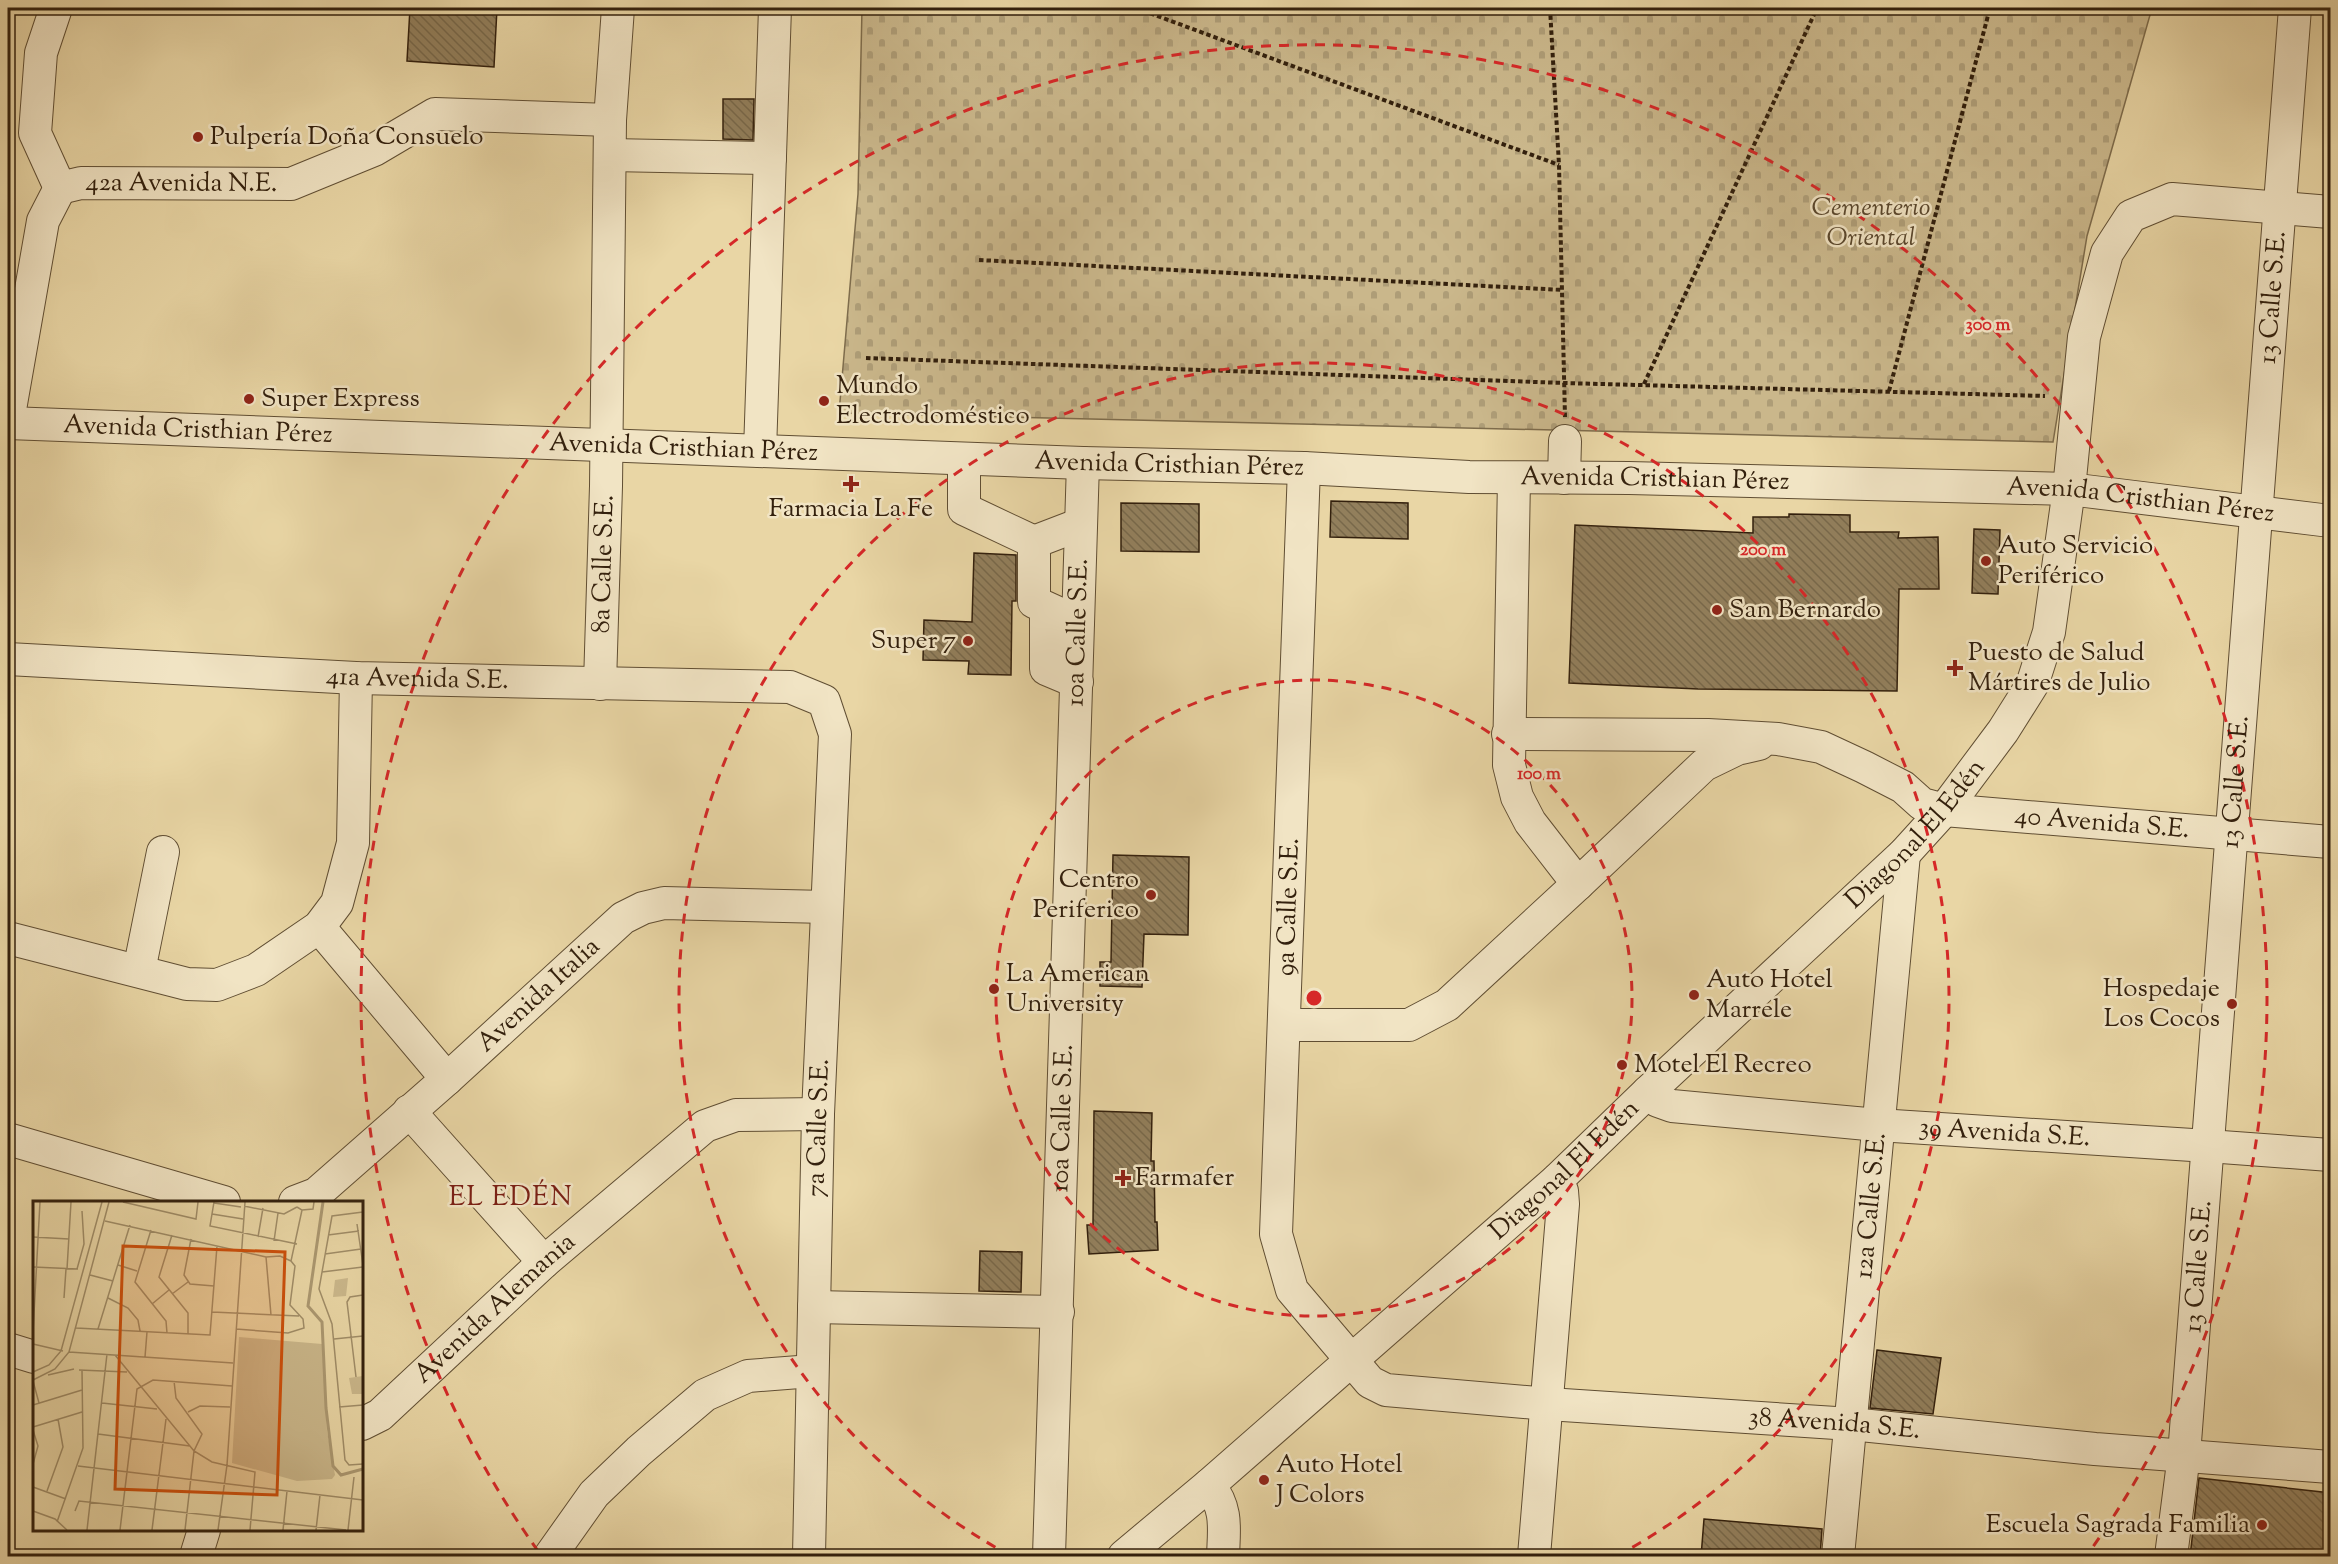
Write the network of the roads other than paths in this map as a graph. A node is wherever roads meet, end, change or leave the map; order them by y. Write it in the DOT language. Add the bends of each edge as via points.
graph roads {
  1 [pos="56,8"];
  2 [pos="618,8"];
  3 [pos="775,8"];
  4 [pos="2295,8"];
  5 [pos="610,120"];
  6 [pos="610,155"];
  7 [pos="770,158"];
  8 [pos="60,188"];
  9 [pos="2280,206"];
  10 [pos="2331,212"];
  11 [pos="8,422"];
  12 [pos="1565,441"];
  13 [pos="607,445"];
  14 [pos="760,452"];
  15 [pos="964,459"];
  16 [pos="1083,463"];
  17 [pos="1304,468"];
  18 [pos="1514,478"];
  19 [pos="1564,478"];
  20 [pos="2069,489"];
  21 [pos="2256,512"];
  22 [pos="2331,521"];
  23 [pos="1081,524"];
  24 [pos="1034,542"];
  25 [pos="1046,608"];
  26 [pos="1078,622"];
  27 [pos="8,659"];
  28 [pos="356,678"];
  29 [pos="1077,682"];
  30 [pos="600,684"];
  31 [pos="824,702"];
  32 [pos="1508,734"];
  33 [pos="1778,739"];
  34 [pos="1944,810"];
  35 [pos="2232,835"];
  36 [pos="2331,842"];
  37 [pos="163,852"];
  38 [pos="1904,854"];
  39 [pos="1578,884"];
  40 [pos="827,907"];
  41 [pos="319,927"];
  42 [pos="8,938"];
  43 [pos="139,971"];
  44 [pos="1284,1024"];
  45 [pos="447,1079"];
  46 [pos="1648,1092"];
  47 [pos="409,1111"];
  48 [pos="818,1114"];
  49 [pos="1878,1125"];
  50 [pos="8,1139"];
  51 [pos="2208,1146"];
  52 [pos="2331,1155"];
  53 [pos="1557,1180"];
  54 [pos="217,1201"];
  55 [pos="300,1201"];
  56 [pos="544,1262"];
  57 [pos="814,1307"];
  58 [pos="1058,1312"];
  59 [pos="8,1349"];
  60 [pos="33,1358"];
  61 [pos="1350,1360"];
  62 [pos="812,1371"];
  63 [pos="1548,1404"];
  64 [pos="363,1424"];
  65 [pos="1851,1424"];
  66 [pos="2184,1455"];
  67 [pos="2331,1467"];
  68 [pos="1209,1485"];
  69 [pos="204,1531"];
  70 [pos="196,1557"];
  71 [pos="550,1557"];
  72 [pos="809,1557"];
  73 [pos="1049,1557"];
  74 [pos="1124,1557"];
  75 [pos="1223,1557"];
  76 [pos="1534,1557"];
  77 [pos="1838,1557"];
  78 [pos="2171,1557"];
  1 -- 8 [label="street" via="41,53 35,133"];
  2 -- 5 [label="street, 8a Calle S.E."];
  3 -- 7 [label="street"];
  4 -- 9 [label="street, 13 Calle S.E."];
  5 -- 6 [label="street, 8a Calle S.E."];
  5 -- 8 [label="street, 42a Avenida N.E." via="435,114 374,150 291,184 81,183"];
  6 -- 7 [label="street"];
  6 -- 13 [label="street, 8a Calle S.E."];
  7 -- 14 [label="street"];
  8 -- 11 [label="street" via="43,221"];
  9 -- 10 [label="street, Diagonal El Edén"];
  9 -- 20 [label="street, Diagonal El Edén" via="2172,199 2131,216 2107,253 2084,337"];
  9 -- 21 [label="street, 13 Calle S.E."];
  11 -- 13 [label="street, Avenida Cristhian Pérez"];
  12 -- 19 [label="street"];
  13 -- 14 [label="street, Avenida Cristhian Pérez"];
  13 -- 30 [label="street, 8a Calle S.E."];
  14 -- 15 [label="street, Avenida Cristhian Pérez"];
  15 -- 16 [label="street, Avenida Cristhian Pérez"];
  15 -- 24 [label="street" via="964,509"];
  16 -- 17 [label="street, Avenida Cristhian Pérez"];
  16 -- 23 [label="street, 10a Calle S.E."];
  17 -- 18 [label="street, Avenida Cristhian Pérez"];
  17 -- 44 [label="street, 9a Calle S.E."];
  18 -- 19 [label="street, Avenida Cristhian Pérez"];
  18 -- 32 [label="street"];
  19 -- 20 [label="street, Avenida Cristhian Pérez"];
  20 -- 21 [label="street, Avenida Cristhian Pérez"];
  20 -- 34 [label="street, Diagonal El Edén" via="2049,632 2032,685"];
  21 -- 22 [label="street, Avenida Cristhian Pérez"];
  21 -- 35 [label="street, 13 Calle S.E."];
  23 -- 24 [label="street"];
  23 -- 26 [label="street, 10a Calle S.E."];
  24 -- 25 [label="street" via="1034,602"];
  25 -- 26 [label="street"];
  25 -- 29 [label="street" via="1046,669"];
  26 -- 29 [label="street, 10a Calle S.E."];
  27 -- 28 [label="street, 41a Avenida S.E."];
  28 -- 30 [label="street, 41a Avenida S.E."];
  28 -- 41 [label="street" via="353,843 337,903"];
  29 -- 58 [label="street, 10a Calle S.E."];
  30 -- 31 [label="street, 41a Avenida S.E." via="790,687"];
  31 -- 40 [label="street, 7a Calle S.E." via="835,734"];
  32 -- 33 [label="street, 40 Avenida S.E."];
  32 -- 39 [label="street" via="1509,765 1517,797 1530,822"];
  33 -- 34 [label="street, 40 Avenida S.E." via="1821,747 1903,787 1922,804"];
  33 -- 39 [label="street" via="1737,749 1704,765"];
  34 -- 35 [label="street, 40 Avenida S.E."];
  34 -- 38 [label="street, Diagonal El Edén"];
  35 -- 36 [label="street, 40 Avenida S.E."];
  35 -- 51 [label="street, 13 Calle S.E."];
  37 -- 43 [label="street"];
  38 -- 46 [label="street, Diagonal El Edén"];
  38 -- 49 [label="street, 12a Calle S.E."];
  39 -- 44 [label="street" via="1447,1005 1409,1025"];
  40 -- 45 [label="street, Avenida Italia" via="664,903 623,918"];
  40 -- 48 [label="street, 7a Calle S.E."];
  41 -- 43 [label="street" via="256,970 217,985 187,984"];
  41 -- 45 [label="street"];
  42 -- 43 [label="street"];
  44 -- 61 [label="street, 9a Calle S.E." via="1276,1234 1292,1290"];
  45 -- 47 [label="street, Avenida Italia"];
  46 -- 49 [label="street, 39 Avenida S.E." via="1672,1106"];
  46 -- 53 [label="street, Diagonal El Edén"];
  47 -- 55 [label="street, Avenida Italia" via="316,1194"];
  47 -- 56 [label="street"];
  48 -- 56 [label="street, Avenida Alemania" via="736,1115 705,1126"];
  48 -- 57 [label="street, 7a Calle S.E."];
  49 -- 51 [label="street, 39 Avenida S.E."];
  49 -- 65 [label="street, 12a Calle S.E."];
  50 -- 54 [label="street"];
  51 -- 52 [label="street, 39 Avenida S.E."];
  51 -- 66 [label="street, 13 Calle S.E."];
  53 -- 61 [label="street, Diagonal El Edén"];
  53 -- 63 [label="street" via="1563,1204"];
  56 -- 64 [label="street, Avenida Alemania" via="380,1415"];
  57 -- 58 [label="street"];
  57 -- 62 [label="street, 7a Calle S.E."];
  58 -- 73 [label="street, 10a Calle S.E."];
  59 -- 60 [label="street"];
  61 -- 63 [label="street, 38 Avenida S.E." via="1370,1382 1386,1390"];
  61 -- 68 [label="street, Diagonal El Edén"];
  62 -- 71 [label="street" via="748,1376 705,1395 594,1494"];
  62 -- 72 [label="street, 7a Calle S.E."];
  63 -- 65 [label="street, 38 Avenida S.E."];
  63 -- 76 [label="street"];
  65 -- 66 [label="street, 38 Avenida S.E."];
  65 -- 77 [label="street, 12a Calle S.E."];
  66 -- 67 [label="street, 38 Avenida S.E."];
  66 -- 78 [label="street, 13 Calle S.E."];
  68 -- 74 [label="street, Diagonal El Edén"];
  68 -- 75 [label="street" via="1219,1498 1224,1517"];
  69 -- 70 [label="street"];
}
